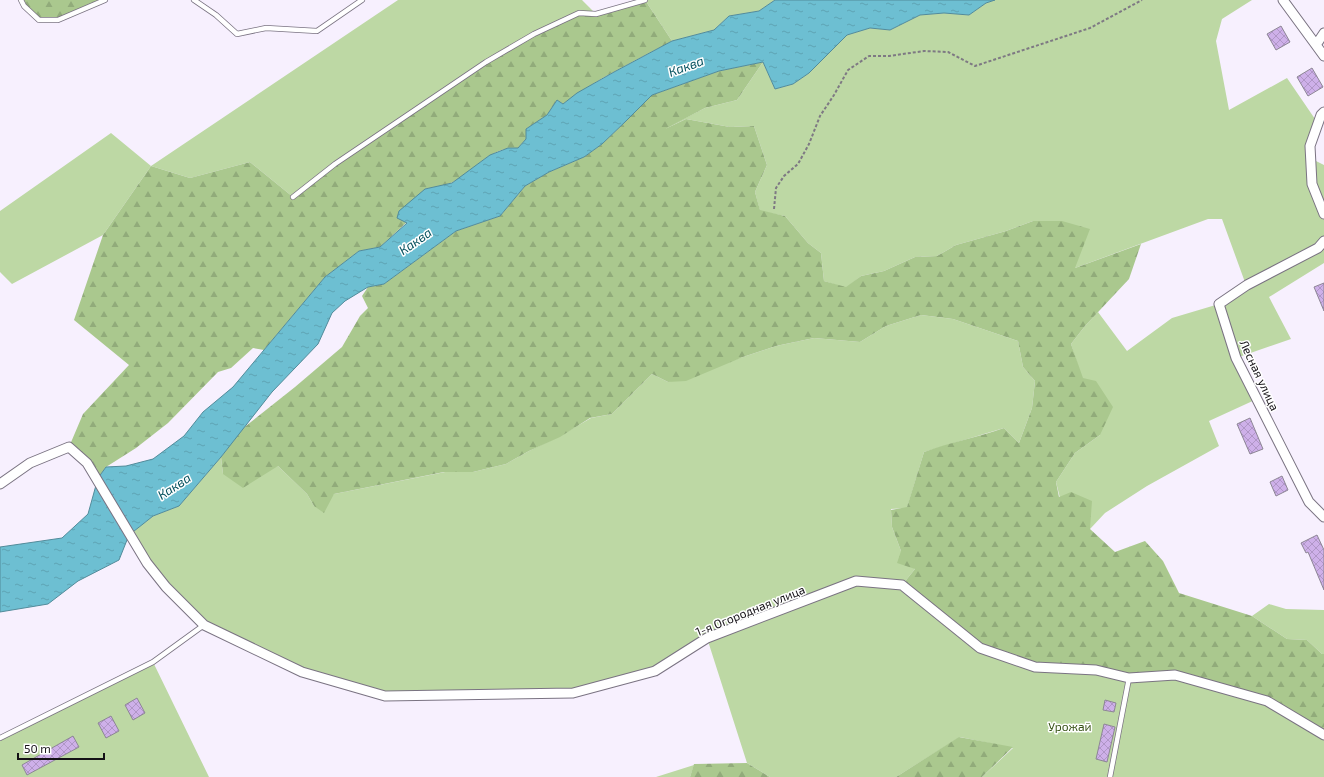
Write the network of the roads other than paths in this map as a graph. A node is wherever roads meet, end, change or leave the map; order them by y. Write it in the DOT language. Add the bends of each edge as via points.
graph roads {
  1 [pos="21,0"];
  2 [pos="105,0"];
  3 [pos="194,0"];
  4 [pos="362,0"];
  5 [pos="645,0"];
  6 [pos="1283,0"];
  7 [pos="1324,33"];
  8 [pos="1316,46"];
  9 [pos="1324,56"];
  10 [pos="1324,112"];
  11 [pos="293,197"];
  12 [pos="1324,214"];
  13 [pos="1324,240"];
  14 [pos="0,484"];
  15 [pos="1324,517"];
  16 [pos="204,625"];
  17 [pos="1129,678"];
  18 [pos="1324,735"];
  19 [pos="0,738"];
  20 [pos="1110,777"];
  1 -- 2 [label="lane" via="39,20 58,20"];
  3 -- 4 [label="lane" via="237,34 266,28 317,31"];
  5 -- 11 [label="lane" via="596,14 579,13 534,34 486,62 348,155"];
  6 -- 8 [label="street"];
  7 -- 8 [label="street"];
  8 -- 9 [label="street"];
  10 -- 12 [label="street" via="1310,146 1312,184"];
  13 -- 15 [label="street, Лесная улица" via="1318,248 1246,284 1219,304 1236,358 1308,502"];
  14 -- 16 [label="street, 1-я Огородная улица" via="30,463 69,446 87,463 147,563 166,587"];
  16 -- 17 [label="street, 1-я Огородная улица" via="302,672 385,696 573,692 656,671 707,638 856,581 902,585 980,648 1034,667 1096,670"];
  16 -- 19 [label="lane" via="153,662"];
  17 -- 18 [label="street, 1-я Огородная улица" via="1174,675 1267,701"];
  17 -- 20 [label="lane"];
}
